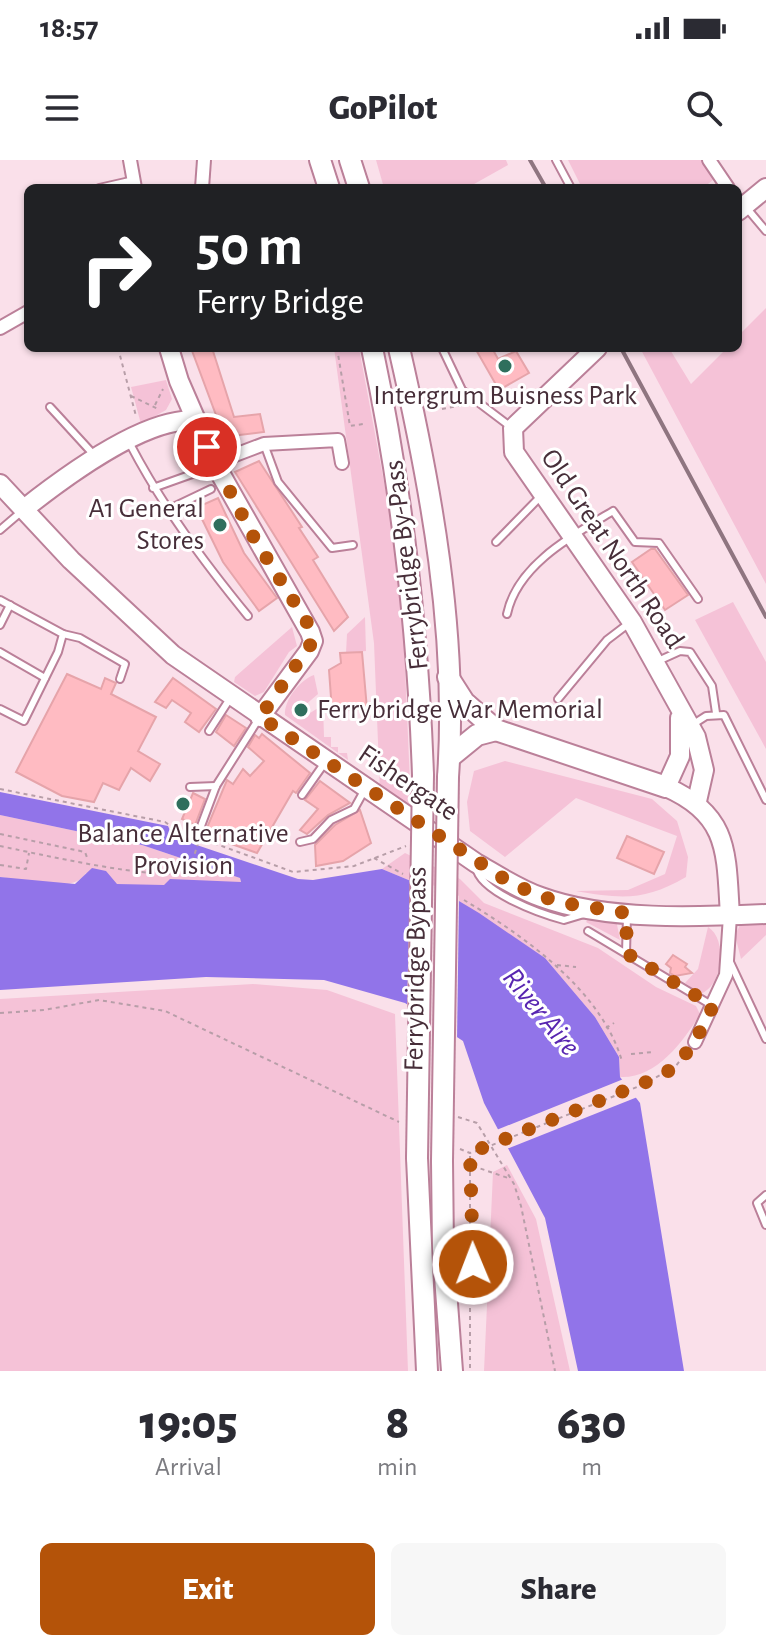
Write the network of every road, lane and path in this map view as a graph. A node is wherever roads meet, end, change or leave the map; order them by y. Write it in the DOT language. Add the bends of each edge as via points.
graph roads {
  1 [pos="130,160"];
  2 [pos="204,160"];
  3 [pos="320,160"];
  4 [pos="350,160"];
  5 [pos="556,160"];
  6 [pos="709,160"];
  7 [pos="135,184"];
  8 [pos="202,184"];
  9 [pos="328,184"];
  10 [pos="358,184"];
  11 [pos="569,184"];
  12 [pos="725,184"];
  13 [pos="766,188"];
  14 [pos="742,206"];
  15 [pos="742,209"];
  16 [pos="766,231"];
  17 [pos="24,313"];
  18 [pos="2,320"];
  19 [pos="119,352"];
  20 [pos="170,352"];
  21 [pos="338,352"];
  22 [pos="372,352"];
  23 [pos="400,352"];
  24 [pos="444,352"];
  25 [pos="593,352"];
  26 [pos="185,394"];
  27 [pos="130,395"];
  28 [pos="50,407"];
  29 [pos="170,421"];
  30 [pos="197,421"];
  31 [pos="363,424"];
  32 [pos="513,428"];
  33 [pos="135,438"];
  34 [pos="264,444"];
  35 [pos="96,458"];
  36 [pos="342,463"];
  37 [pos="215,465"];
  38 [pos="0,484"];
  39 [pos="153,488"];
  40 [pos="211,489"];
  41 [pos="543,495"];
  42 [pos="24,509"];
  43 [pos="167,510"];
  44 [pos="0,530"];
  45 [pos="571,536"];
  46 [pos="496,542"];
  47 [pos="353,545"];
  48 [pos="698,599"];
  49 [pos="0,600"];
  50 [pos="10,605"];
  51 [pos="507,614"];
  52 [pos="248,616"];
  53 [pos="632,622"];
  54 [pos="0,625"];
  55 [pos="63,634"];
  56 [pos="0,652"];
  57 [pos="655,663"];
  58 [pos="448,677"];
  59 [pos="45,678"];
  60 [pos="120,679"];
  61 [pos="231,697"];
  62 [pos="558,699"];
  63 [pos="0,709"];
  64 [pos="716,713"];
  65 [pos="260,717"];
  66 [pos="684,720"];
  67 [pos="496,730"];
  68 [pos="209,731"];
  69 [pos="326,761"];
  70 [pos="449,767"];
  71 [pos="423,775"];
  72 [pos="216,786"];
  73 [pos="190,787"];
  74 [pos="666,787"];
  75 [pos="365,788"];
  76 [pos="0,789"];
  77 [pos="302,795"];
  78 [pos="766,800"];
  79 [pos="697,801"];
  80 [pos="201,826"];
  81 [pos="0,834"];
  82 [pos="198,841"];
  83 [pos="300,842"];
  84 [pos="408,845"];
  85 [pos="0,846"];
  86 [pos="29,852"];
  87 [pos="374,858"];
  88 [pos="88,861"];
  89 [pos="0,865"];
  90 [pos="412,878"];
  91 [pos="462,899"];
  92 [pos="627,913"];
  93 [pos="766,914"];
  94 [pos="730,916"];
  95 [pos="588,931"];
  96 [pos="626,953"];
  97 [pos="730,962"];
  98 [pos="555,964"];
  99 [pos="576,967"];
  100 [pos="713,1006"];
  101 [pos="0,1013"];
  102 [pos="614,1023"];
  103 [pos="606,1028"];
  104 [pos="766,1039"];
  105 [pos="695,1042"];
  106 [pos="653,1052"];
  107 [pos="631,1054"];
  108 [pos="622,1061"];
  109 [pos="448,1115"];
  110 [pos="408,1126"];
  111 [pos="470,1153"];
  112 [pos="450,1154"];
  113 [pos="471,1165"];
  114 [pos="509,1178"];
  115 [pos="766,1195"];
  116 [pos="766,1225"];
  117 [pos="427,1371"];
  118 [pos="452,1371"];
  119 [pos="470,1371"];
  120 [pos="555,1371"];
  1 -- 7 [label="street"];
  2 -- 8 [label="street"];
  3 -- 9 [label="main road"];
  4 -- 10 [label="main road"];
  5 -- 11 [label="lane"];
  6 -- 12 [label="street"];
  13 -- 14 [label="main road"];
  15 -- 16 [label="lane"];
  17 -- 18 [label="street"];
  19 -- 27 [label="path"];
  20 -- 26 [label="main road"];
  21 -- 31 [label="path" via="350,426"];
  22 -- 71 [label="main road, Ferrybridge By-Pass" via="404,525 420,677"];
  23 -- 58 [label="main road, Ferrybridge By-Pass" via="434,522"];
  24 -- 32 [label="lane, Old Great North Road" via="462,390"];
  25 -- 32 [label="main road"];
  26 -- 29 [label="main road"];
  26 -- 30 [label="main road"];
  27 -- 29 [label="path"];
  27 -- 33 [label="path"];
  28 -- 35 [label="lane"];
  29 -- 30 [label="main road"];
  29 -- 33 [label="main road"];
  30 -- 37 [label="main road"];
  32 -- 41 [label="main road, Old Great North Road" via="514,452"];
  33 -- 35 [label="main road"];
  33 -- 39 [label="lane"];
  34 -- 36 [label="street" via="338,440"];
  34 -- 37 [label="street"];
  34 -- 47 [label="lane" via="278,482 332,548"];
  35 -- 42 [label="main road"];
  37 -- 39 [label="lane"];
  37 -- 65 [label="main road" via="313,641"];
  38 -- 42 [label="main road, Fishergate"];
  39 -- 43 [label="lane"];
  40 -- 43 [label="lane"];
  41 -- 45 [label="main road, Old Great North Road"];
  41 -- 46 [label="lane"];
  42 -- 44 [label="lane"];
  42 -- 61 [label="main road, Fishergate" via="113,601 173,655"];
  43 -- 52 [label="lane"];
  45 -- 48 [label="lane" via="613,511 635,542 659,543"];
  45 -- 51 [label="lane" via="520,583"];
  45 -- 53 [label="main road, Old Great North Road"];
  49 -- 50 [label="lane"];
  50 -- 54 [label="lane"];
  50 -- 55 [label="lane"];
  53 -- 57 [label="main road, Old Great North Road"];
  53 -- 62 [label="lane" via="607,640"];
  55 -- 59 [label="lane"];
  55 -- 60 [label="lane" via="125,664"];
  56 -- 59 [label="lane"];
  57 -- 64 [label="lane" via="690,652 712,686"];
  57 -- 66 [label="main road, Old Great North Road"];
  58 -- 67 [label="main road" via="464,702"];
  58 -- 70 [label="main road, Ferrybridge By-Pass"];
  59 -- 63 [label="lane" via="24,721"];
  61 -- 65 [label="main road, Fishergate"];
  61 -- 68 [label="lane"];
  64 -- 66 [label="lane"];
  64 -- 78 [label="lane" via="724,715"];
  65 -- 69 [label="main road, Fishergate"];
  65 -- 72 [label="lane"];
  66 -- 74 [label="main road, Old Great North Road" via="680,756"];
  66 -- 79 [label="main road, Old Great North Road" via="703,754"];
  67 -- 70 [label="main road" via="477,735"];
  67 -- 74 [label="main road"];
  69 -- 75 [label="main road, Fishergate"];
  69 -- 77 [label="lane"];
  70 -- 112 [label="main road, Ferrybridge Bypass, bridge"];
  71 -- 117 [label="main road, Ferrybridge Bypass, bridge" via="417,1158"];
  72 -- 73 [label="lane"];
  72 -- 80 [label="lane"];
  74 -- 79 [label="main road"];
  75 -- 83 [label="lane" via="357,807 331,820 313,839"];
  75 -- 92 [label="main road, Fishergate" via="476,863 542,898"];
  76 -- 87 [label="path" via="165,822 181,837 200,838 293,872 354,866"];
  79 -- 94 [label="main road" via="720,839"];
  81 -- 88 [label="path" via="85,852"];
  82 -- 88 [label="path" via="189,867 179,873 144,873"];
  84 -- 87 [label="path"];
  85 -- 86 [label="path"];
  86 -- 88 [label="path"];
  86 -- 89 [label="path" via="26,869"];
  87 -- 90 [label="path"];
  91 -- 98 [label="path"];
  92 -- 94 [label="main road, Fishergate"];
  92 -- 96 [label="lane"];
  93 -- 94 [label="main road, Fishergate"];
  94 -- 97 [label="street"];
  95 -- 96 [label="lane"];
  96 -- 100 [label="lane"];
  97 -- 100 [label="street"];
  97 -- 104 [label="lane"];
  98 -- 99 [label="path"];
  98 -- 103 [label="path"];
  100 -- 105 [label="street"];
  101 -- 110 [label="path" via="99,1000 165,1011"];
  102 -- 103 [label="path"];
  103 -- 108 [label="path"];
  105 -- 111 [label="path, bridge" via="675,1067 642,1085"];
  106 -- 107 [label="path"];
  109 -- 114 [label="path" via="477,1123"];
  111 -- 112 [label="path"];
  111 -- 113 [label="path"];
  112 -- 118 [label="main road" via="443,1249"];
  113 -- 114 [label="path"];
  113 -- 119 [label="path"];
  114 -- 120 [label="path" via="521,1206"];
  115 -- 116 [label="lane" via="757,1203"];
}
